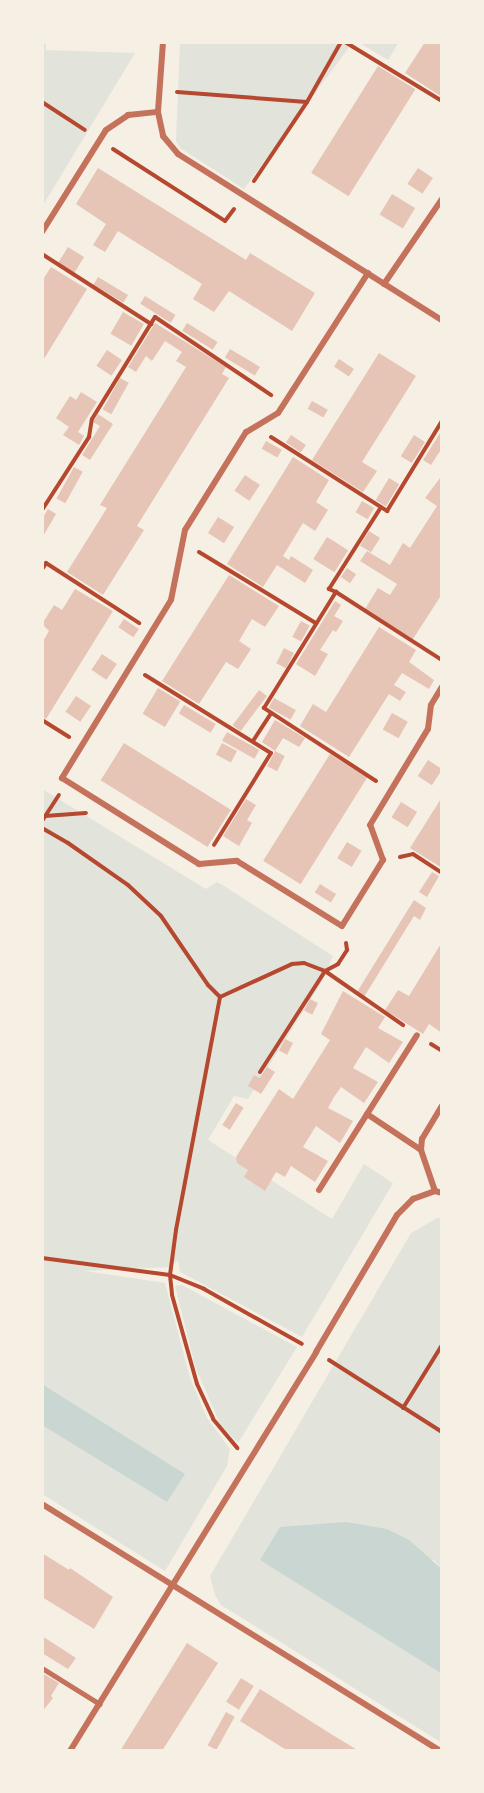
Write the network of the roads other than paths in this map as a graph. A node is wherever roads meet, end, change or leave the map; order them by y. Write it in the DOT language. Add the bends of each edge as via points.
graph roads {
  1 [pos="163,42"];
  2 [pos="158,112"];
  3 [pos="442,199"];
  4 [pos="42,232"];
  5 [pos="368,273"];
  6 [pos="384,284"];
  7 [pos="442,320"];
  8 [pos="442,687"];
  9 [pos="417,1035"];
  10 [pos="442,1106"];
  11 [pos="367,1114"];
  12 [pos="422,1150"];
  13 [pos="319,1190"];
  14 [pos="439,1192"];
  15 [pos="42,1504"];
  16 [pos="171,1584"];
  17 [pos="42,1668"];
  18 [pos="100,1704"];
  19 [pos="70,1751"];
  20 [pos="441,1751"];
  1 -- 2 [label="street"];
  2 -- 4 [label="street" via="128,115 106,130"];
  2 -- 5 [label="street" via="163,136 178,154"];
  3 -- 6 [label="street"];
  5 -- 6 [label="street"];
  5 -- 8 [label="street" via="278,413 246,432 185,530 171,600 62,778 199,864 237,861 342,926 383,860 370,825 428,729 431,705"];
  6 -- 7 [label="street"];
  9 -- 11 [label="street"];
  10 -- 12 [label="street" via="422,1139"];
  11 -- 12 [label="street"];
  11 -- 13 [label="street"];
  12 -- 14 [label="street"];
  14 -- 16 [label="street" via="413,1199 397,1215"];
  15 -- 16 [label="street"];
  16 -- 18 [label="street"];
  16 -- 20 [label="street"];
  17 -- 18 [label="lane"];
  18 -- 19 [label="street"];
}
